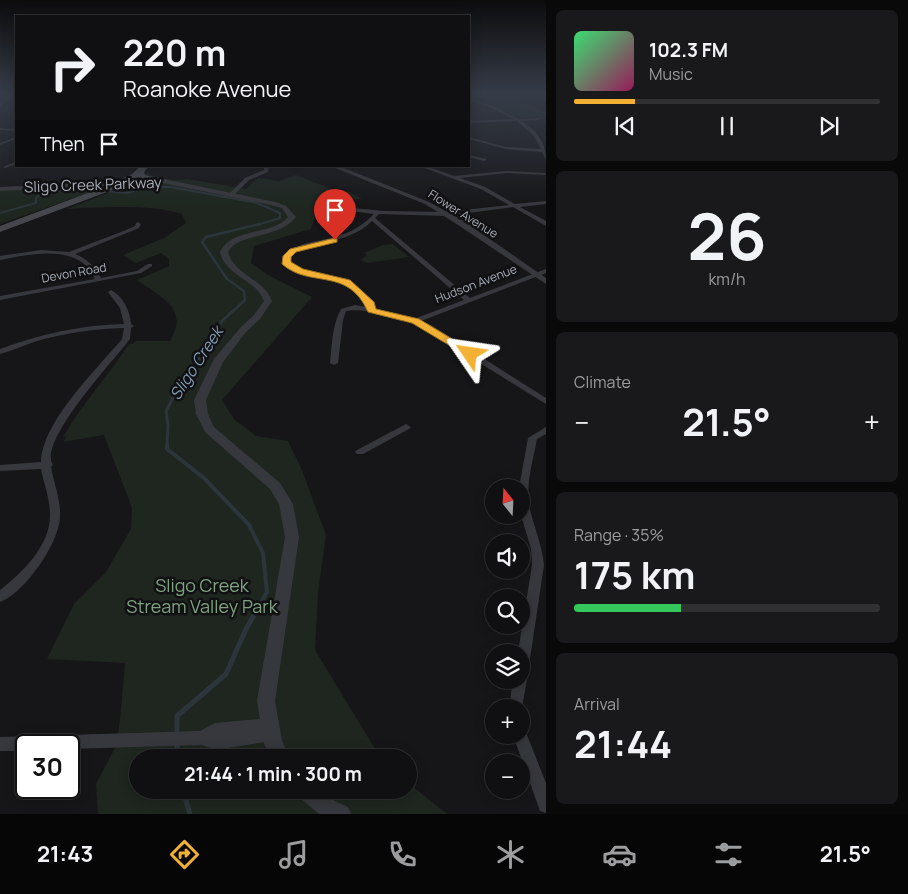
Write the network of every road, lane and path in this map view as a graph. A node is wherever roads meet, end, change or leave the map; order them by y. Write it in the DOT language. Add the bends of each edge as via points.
graph roads {
  1 [pos="531,132"];
  2 [pos="15,138"];
  3 [pos="470,138"];
  4 [pos="482,142"];
  5 [pos="0,144"];
  6 [pos="470,144"];
  7 [pos="544,151"];
  8 [pos="470,156"];
  9 [pos="546,159"];
  10 [pos="484,160"];
  11 [pos="15,163"];
  12 [pos="5,166"];
  13 [pos="267,167"];
  14 [pos="336,167"];
  15 [pos="424,167"];
  16 [pos="143,169"];
  17 [pos="546,174"];
  18 [pos="454,177"];
  19 [pos="163,181"];
  20 [pos="122,183"];
  21 [pos="0,188"];
  22 [pos="232,194"];
  23 [pos="546,202"];
  24 [pos="515,206"];
  25 [pos="343,209"];
  26 [pos="378,212"];
  27 [pos="446,214"];
  28 [pos="373,219"];
  29 [pos="138,224"];
  30 [pos="546,224"];
  31 [pos="0,229"];
  32 [pos="70,254"];
  33 [pos="0,258"];
  34 [pos="150,265"];
  35 [pos="546,271"];
  36 [pos="533,275"];
  37 [pos="99,280"];
  38 [pos="546,282"];
  39 [pos="111,292"];
  40 [pos="0,298"];
  41 [pos="468,300"];
  42 [pos="371,310"];
  43 [pos="415,321"];
  44 [pos="130,326"];
  45 [pos="0,352"];
  46 [pos="334,362"];
  47 [pos="546,402"];
  48 [pos="406,427"];
  49 [pos="546,430"];
  50 [pos="360,452"];
  51 [pos="48,465"];
  52 [pos="0,468"];
  53 [pos="0,597"];
  54 [pos="525,644"];
  55 [pos="270,730"];
  56 [pos="158,740"];
  57 [pos="0,744"];
  58 [pos="523,744"];
  59 [pos="277,749"];
  60 [pos="317,799"];
  61 [pos="546,805"];
  62 [pos="341,814"];
  1 -- 7 [label="street" via="540,139"];
  2 -- 5 [label="street"];
  3 -- 4 [label="street"];
  4 -- 6 [label="street"];
  4 -- 7 [label="street"];
  7 -- 9 [label="street"];
  8 -- 10 [label="street"];
  11 -- 12 [label="street"];
  13 -- 22 [label="street" via="266,171 247,180"];
  14 -- 27 [label="street, Flower Avenue" via="413,197"];
  15 -- 18 [label="street"];
  16 -- 19 [label="main road" via="142,177"];
  16 -- 20 [label="main road"];
  17 -- 18 [label="street" via="507,172"];
  18 -- 24 [label="street" via="483,188"];
  19 -- 20 [label="street, Sligo Creek Parkway"];
  19 -- 22 [label="street, Sligo Creek Parkway"];
  20 -- 21 [label="street, Sligo Creek Parkway"];
  20 -- 31 [label="main road"];
  22 -- 55 [label="street, Sligo Creek Parkway" via="284,207 292,217 282,227 235,241 226,248 228,263 258,286 268,301 218,362 200,400 209,429 275,486 286,504 292,537 267,688"];
  23 -- 24 [label="street"];
  24 -- 27 [label="street"];
  24 -- 30 [label="street"];
  25 -- 26 [label="street"];
  26 -- 27 [label="street"];
  26 -- 28 [label="street"];
  27 -- 36 [label="street, Flower Avenue"];
  28 -- 41 [label="street"];
  28 -- 42 [label="street" via="347,236 293,250 287,256 286,264 300,271 347,282 370,304"];
  29 -- 32 [label="street"];
  32 -- 33 [label="street" via="36,253"];
  32 -- 37 [label="street" via="86,263"];
  34 -- 37 [label="street, Devon Road" via="139,272"];
  35 -- 36 [label="street, Hudson Avenue"];
  36 -- 38 [label="street, Flower Avenue"];
  36 -- 41 [label="street, Hudson Avenue"];
  37 -- 40 [label="street, Devon Road"];
  39 -- 44 [label="street" via="126,310"];
  41 -- 43 [label="street, Hudson Avenue"];
  42 -- 43 [label="street"];
  42 -- 46 [label="street" via="355,307 343,310"];
  43 -- 47 [label="street"];
  44 -- 45 [label="street" via="75,331"];
  44 -- 51 [label="street" via="126,339 62,419 49,444"];
  48 -- 50 [label="street"];
  49 -- 54 [label="street" via="533,438 527,465 524,502 538,550 538,565"];
  51 -- 52 [label="street"];
  51 -- 53 [label="street" via="46,470 55,505 50,534 36,564"];
  55 -- 56 [label="street" via="216,743 197,738"];
  55 -- 59 [label="street, Sligo Creek Parkway"];
  56 -- 57 [label="street"];
  58 -- 61 [label="street"];
  60 -- 62 [label="street"];
}
